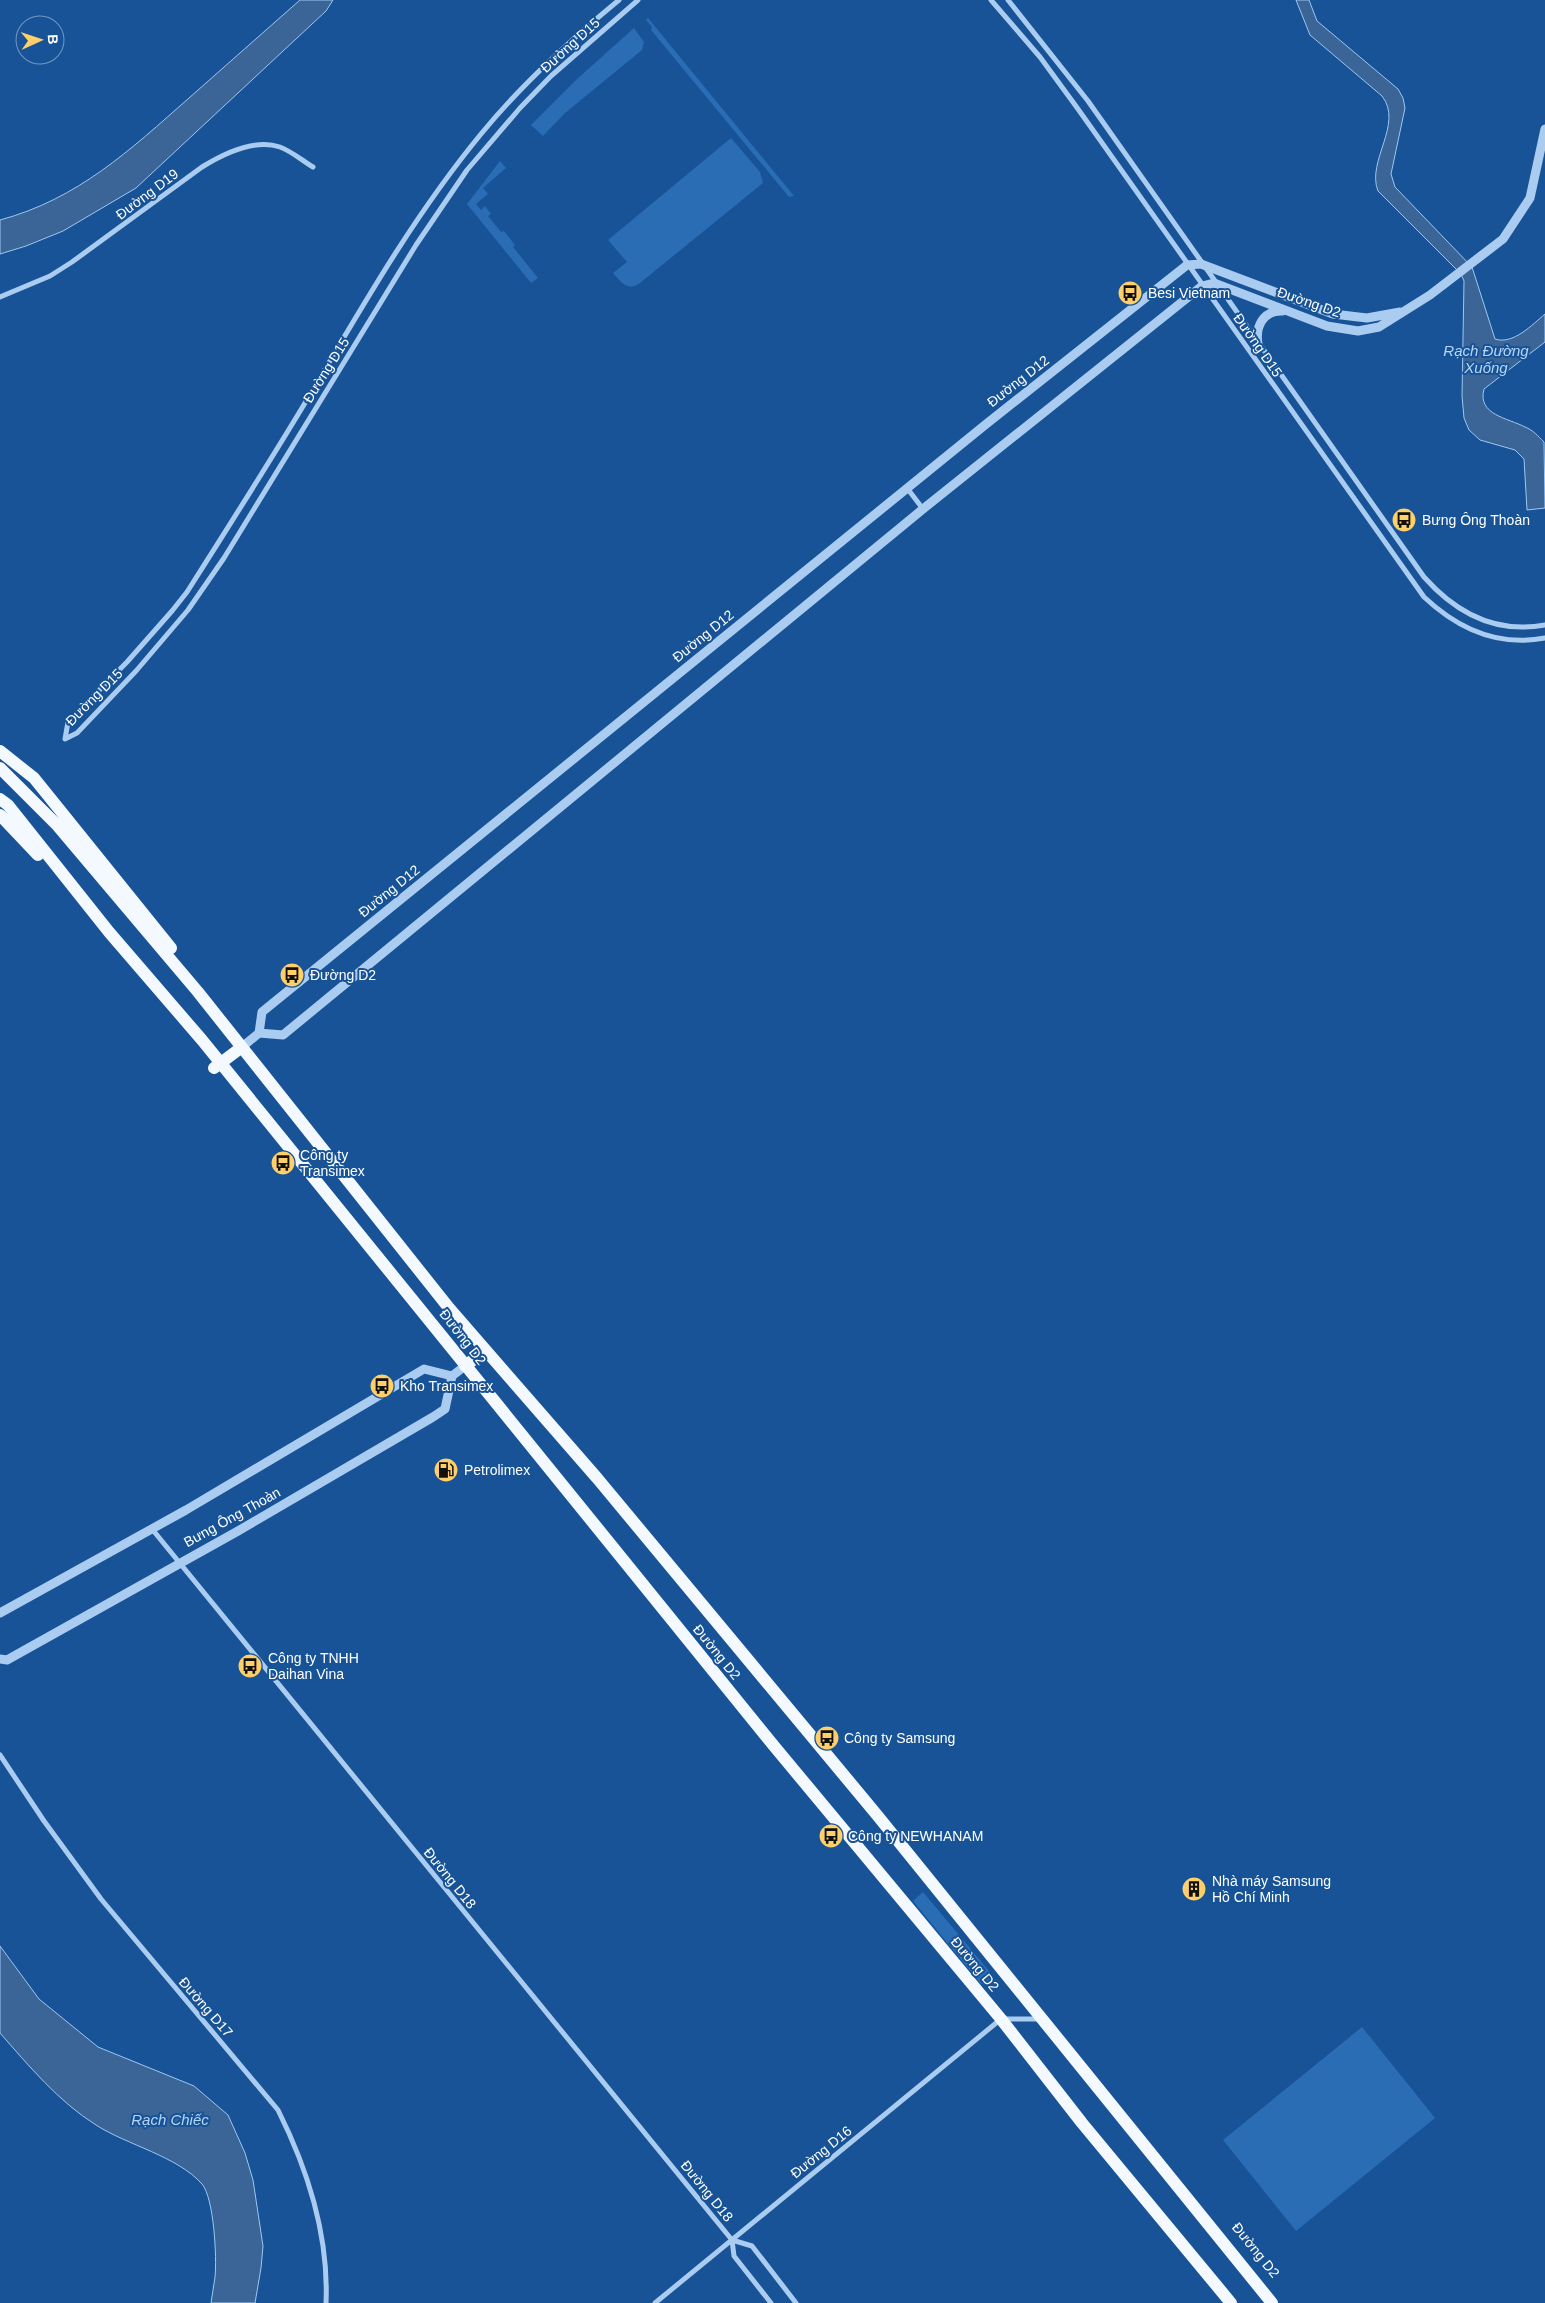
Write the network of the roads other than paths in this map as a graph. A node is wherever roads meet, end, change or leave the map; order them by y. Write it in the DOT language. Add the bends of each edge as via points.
graph roads {
  1 [pos="618,0"];
  2 [pos="638,0"];
  3 [pos="991,0"];
  4 [pos="1008,0"];
  5 [pos="1545,129"];
  6 [pos="313,167"];
  7 [pos="1201,264"];
  8 [pos="1187,265"];
  9 [pos="1214,283"];
  10 [pos="1202,286"];
  11 [pos="0,297"];
  12 [pos="1405,311"];
  13 [pos="1291,312"];
  14 [pos="1258,344"];
  15 [pos="907,488"];
  16 [pos="924,509"];
  17 [pos="1545,625"];
  18 [pos="1545,638"];
  19 [pos="0,751"];
  20 [pos="0,768"];
  21 [pos="0,799"];
  22 [pos="2,819"];
  23 [pos="168,1002"];
  24 [pos="174,1019"];
  25 [pos="223,1024"];
  26 [pos="259,1033"];
  27 [pos="202,1040"];
  28 [pos="242,1047"];
  29 [pos="217,1066"];
  30 [pos="485,1350"];
  31 [pos="465,1366"];
  32 [pos="452,1376"];
  33 [pos="152,1529"];
  34 [pos="178,1563"];
  35 [pos="0,1613"];
  36 [pos="0,1659"];
  37 [pos="0,1755"];
  38 [pos="1001,2019"];
  39 [pos="1043,2019"];
  40 [pos="1075,2060"];
  41 [pos="732,2240"];
  42 [pos="1213,2280"];
  43 [pos="326,2303"];
  44 [pos="655,2303"];
  45 [pos="771,2303"];
  46 [pos="796,2303"];
  47 [pos="1220,2303"];
  48 [pos="1232,2303"];
  49 [pos="1272,2303"];
  50 [pos="1276,2303"];
  1 -- 2 [label="street, Đường D15" via="527,83 464,155 393,257 270,461 186,592 127,662 68,722 66,739 77,732 136,671 188,610 224,558 416,245 467,170 551,76"];
  3 -- 8 [label="street, Đường D15" via="1040,57"];
  4 -- 7 [label="street, Đường D15" via="1088,102"];
  5 -- 12 [label="street, Đường D2" via="1530,198 1503,239 1483,257"];
  6 -- 11 [label="street, Đường D19" via="279,146 243,148 222,155 72,262 50,276"];
  7 -- 8 [label="street"];
  7 -- 9 [label="street, Đường D15"];
  7 -- 12 [label="street, Đường D2" via="1345,317 1378,317"];
  8 -- 10 [label="street, Đường D15"];
  8 -- 15 [label="street, Đường D12"];
  9 -- 10 [label="street"];
  9 -- 13 [label="street, Đường D2"];
  9 -- 14 [label="street, Đường D15"];
  10 -- 16 [label="street"];
  10 -- 18 [label="street, Đường D15" via="1424,597 1457,623 1484,635 1512,640"];
  12 -- 13 [label="street, Đường D2" via="1379,327 1358,330 1327,326"];
  13 -- 14 [label="street" via="1274,311 1266,315 1259,326"];
  14 -- 17 [label="street, Đường D15" via="1435,590 1461,610 1488,622 1514,627"];
  15 -- 16 [label="street"];
  15 -- 26 [label="street, Đường D12" via="262,1012"];
  16 -- 26 [label="street" via="283,1035"];
  19 -- 25 [label="main road, Đường D2" via="43,789 212,998"];
  20 -- 25 [label="main road, Đường D2" via="56,824"];
  21 -- 23 [label="main road, Đường D2"];
  22 -- 24 [label="main road, Đường D2" via="32,847"];
  23 -- 24 [label="main road, Đường D2"];
  23 -- 27 [label="main road, Đường D2"];
  24 -- 27 [label="main road, Đường D2" via="184,1032"];
  25 -- 28 [label="main road, Đường D2"];
  26 -- 28 [label="street"];
  27 -- 29 [label="main road, Đường D2"];
  28 -- 29 [label="main road"];
  28 -- 30 [label="main road, Đường D2"];
  29 -- 31 [label="main road, Đường D2"];
  30 -- 31 [label="main road"];
  30 -- 39 [label="main road, Đường D2" via="539,1412 550,1414 559,1424 576,1445 580,1459"];
  31 -- 32 [label="street"];
  31 -- 38 [label="main road, Đường D2"];
  32 -- 33 [label="street, Bưng Ông Thoàn" via="424,1369"];
  32 -- 34 [label="street, Bưng Ông Thoàn" via="445,1409"];
  33 -- 34 [label="street, Đường D18"];
  33 -- 35 [label="street, Bưng Ông Thoàn"];
  34 -- 36 [label="street, Bưng Ông Thoàn" via="7,1660"];
  34 -- 41 [label="street, Đường D18"];
  37 -- 43 [label="street, Đường D17" via="101,1899 278,2110 310,2184 321,2228"];
  38 -- 39 [label="street"];
  38 -- 41 [label="street, Đường D16"];
  38 -- 42 [label="main road, Đường D2" via="1082,2123"];
  39 -- 40 [label="main road, Đường D2"];
  40 -- 49 [label="main road, Đường D2"];
  40 -- 50 [label="main road, Đường D2" via="1090,2067 1273,2295"];
  41 -- 44 [label="street, Đường D16"];
  41 -- 45 [label="street, Đường D18" via="734,2256"];
  41 -- 46 [label="street, Đường D18" via="752,2246"];
  42 -- 47 [label="main road, Đường D2"];
  42 -- 48 [label="main road, Đường D2"];
}
